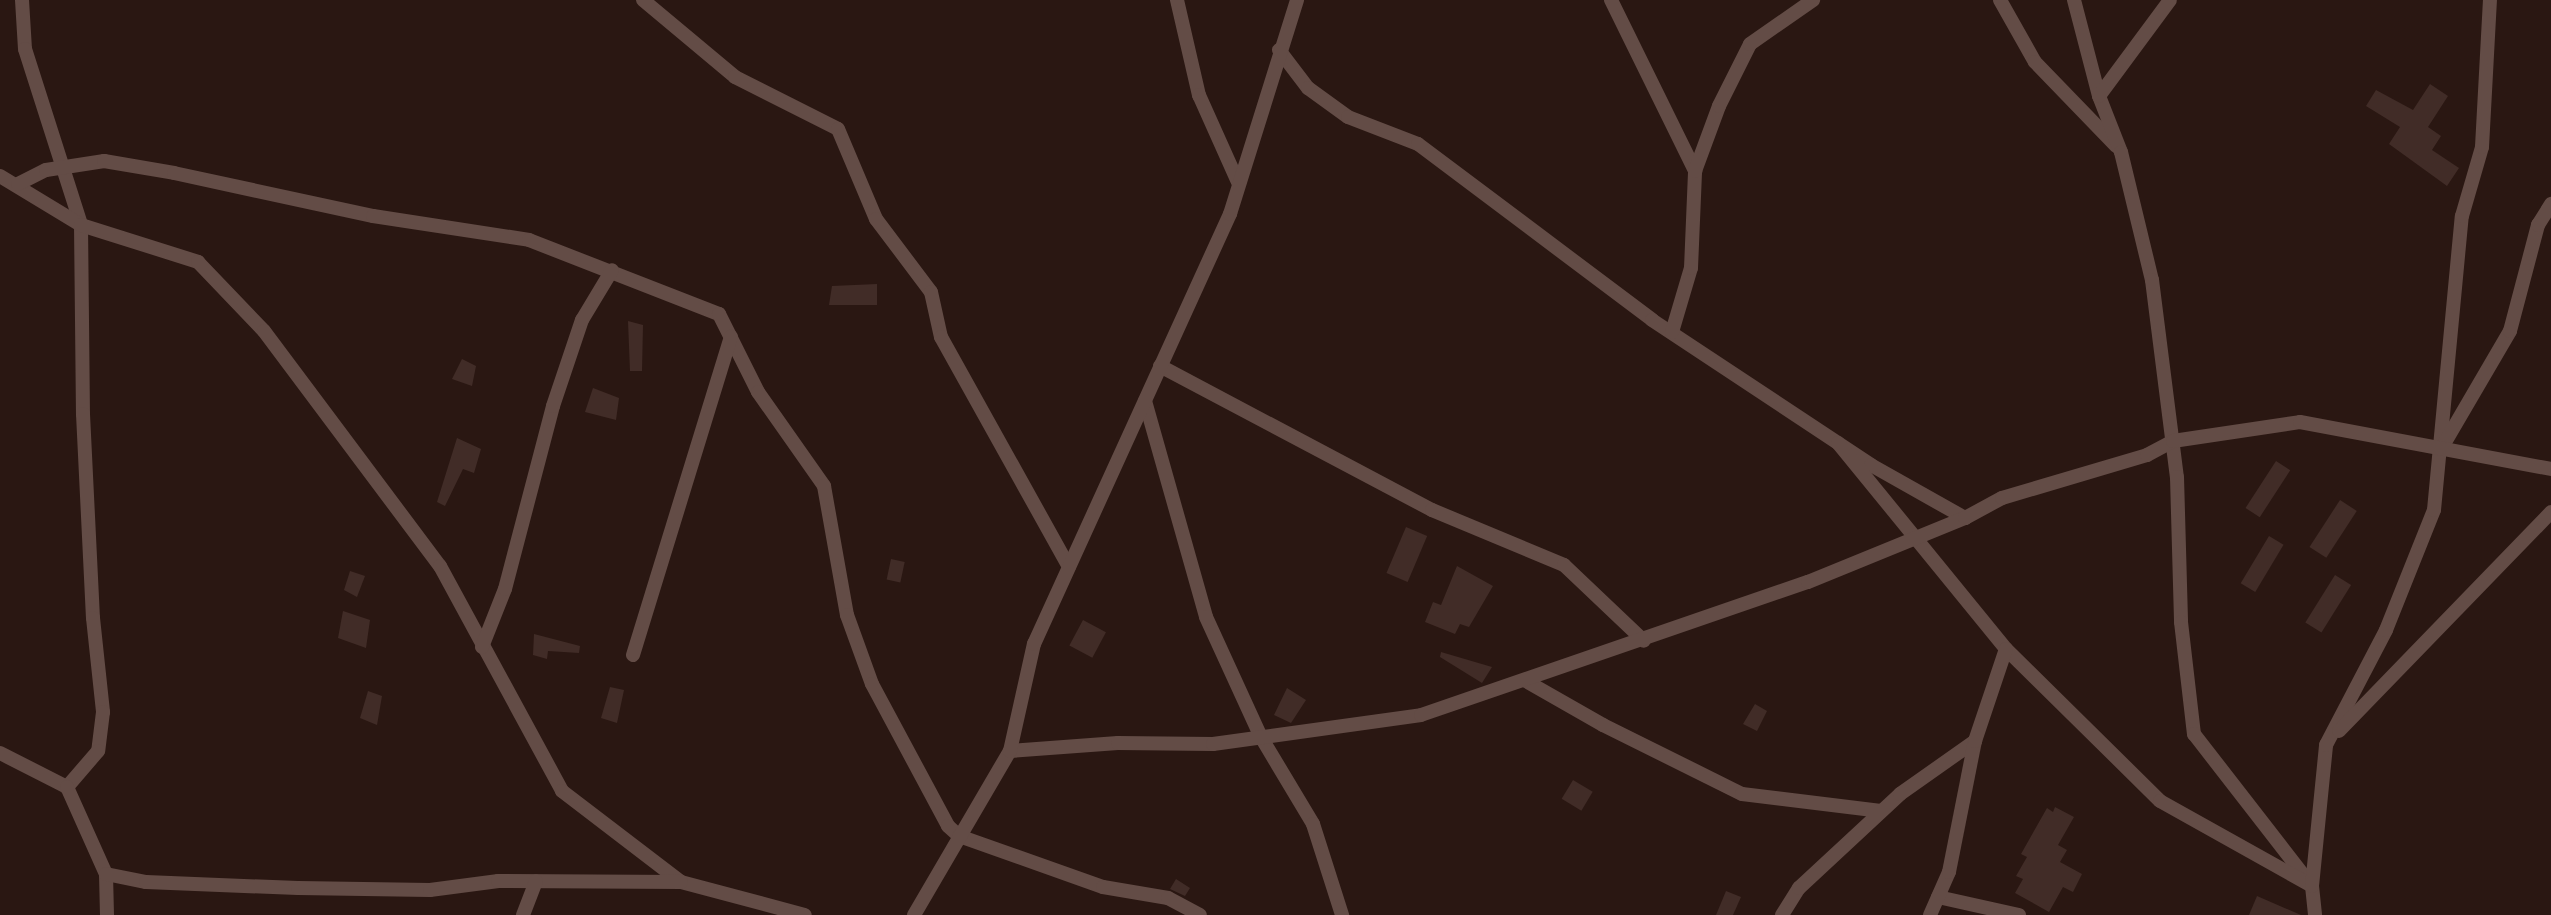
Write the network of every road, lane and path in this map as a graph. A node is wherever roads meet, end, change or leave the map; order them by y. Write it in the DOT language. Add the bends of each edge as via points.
graph roads {
  1 [pos="22,0"];
  2 [pos="643,0"];
  3 [pos="1177,0"];
  4 [pos="1297,0"];
  5 [pos="1611,0"];
  6 [pos="1813,0"];
  7 [pos="2000,0"];
  8 [pos="2074,0"];
  9 [pos="2170,0"];
  10 [pos="2490,0"];
  11 [pos="1279,50"];
  12 [pos="2099,96"];
  13 [pos="2121,152"];
  14 [pos="62,167"];
  15 [pos="1695,171"];
  16 [pos="0,176"];
  17 [pos="1238,182"];
  18 [pos="18,184"];
  19 [pos="2551,205"];
  20 [pos="81,225"];
  21 [pos="612,270"];
  22 [pos="1672,332"];
  23 [pos="731,337"];
  24 [pos="1160,366"];
  25 [pos="1145,401"];
  26 [pos="2173,441"];
  27 [pos="1839,443"];
  28 [pos="2441,450"];
  29 [pos="2551,469"];
  30 [pos="2551,512"];
  31 [pos="1965,518"];
  32 [pos="1914,536"];
  33 [pos="1069,568"];
  34 [pos="1644,642"];
  35 [pos="482,647"];
  36 [pos="2006,649"];
  37 [pos="633,655"];
  38 [pos="1526,681"];
  39 [pos="1261,737"];
  40 [pos="1975,741"];
  41 [pos="2326,745"];
  42 [pos="1010,751"];
  43 [pos="0,752"];
  44 [pos="67,787"];
  45 [pos="1881,811"];
  46 [pos="959,836"];
  47 [pos="106,874"];
  48 [pos="536,881"];
  49 [pos="681,882"];
  50 [pos="2312,886"];
  51 [pos="1938,897"];
  52 [pos="107,915"];
  53 [pos="523,915"];
  54 [pos="805,915"];
  55 [pos="914,915"];
  56 [pos="1200,915"];
  57 [pos="1342,915"];
  58 [pos="1782,915"];
  59 [pos="1930,915"];
  60 [pos="2019,915"];
  61 [pos="2315,915"];
  1 -- 14 [label="street" via="25,49"];
  2 -- 33 [label="street" via="735,77 838,129 876,219 931,292 942,337"];
  3 -- 17 [label="street" via="1199,95"];
  4 -- 11 [label="street"];
  5 -- 15 [label="street"];
  6 -- 15 [label="street" via="1750,44 1718,106"];
  7 -- 13 [label="street" via="2035,62"];
  8 -- 12 [label="street"];
  9 -- 12 [label="street"];
  10 -- 28 [label="street" via="2482,147 2462,216"];
  11 -- 17 [label="street"];
  11 -- 22 [label="street" via="1308,88 1348,117 1418,144"];
  12 -- 13 [label="street"];
  13 -- 26 [label="street" via="2152,280"];
  14 -- 18 [label="street"];
  14 -- 20 [label="street"];
  14 -- 21 [label="street" via="104,161 227,183 373,216 529,240"];
  15 -- 22 [label="street" via="1691,268"];
  16 -- 18 [label="street"];
  17 -- 24 [label="street" via="1230,214"];
  18 -- 20 [label="street"];
  19 -- 28 [label="street" via="2538,225 2510,331"];
  20 -- 35 [label="street" via="198,262 264,331 440,566"];
  20 -- 44 [label="street" via="83,414 93,618 103,712 98,751"];
  21 -- 23 [label="street" via="719,314"];
  21 -- 35 [label="street" via="582,320 553,406 505,589"];
  22 -- 27 [label="street"];
  23 -- 37 [label="street"];
  23 -- 46 [label="street" via="758,392 824,486 847,615 872,684 948,826"];
  24 -- 25 [label="street"];
  24 -- 34 [label="street" via="1432,510 1564,565"];
  25 -- 33 [label="street"];
  25 -- 39 [label="street" via="1206,617"];
  26 -- 28 [label="street" via="2300,422"];
  26 -- 31 [label="street" via="2147,455 2001,498"];
  26 -- 50 [label="street" via="2181,622 2194,734"];
  27 -- 31 [label="street"];
  27 -- 32 [label="street"];
  28 -- 29 [label="street"];
  28 -- 41 [label="street" via="2434,510 2386,630"];
  30 -- 41 [label="street"];
  31 -- 32 [label="street"];
  32 -- 34 [label="street" via="1808,582"];
  32 -- 36 [label="street"];
  33 -- 42 [label="street" via="1034,644"];
  34 -- 38 [label="street"];
  35 -- 49 [label="street" via="562,791"];
  36 -- 40 [label="street"];
  36 -- 50 [label="street" via="2160,801"];
  38 -- 39 [label="street" via="1421,715"];
  38 -- 45 [label="street" via="1742,794"];
  39 -- 42 [label="street" via="1213,744 1118,743"];
  39 -- 57 [label="street" via="1313,824"];
  40 -- 45 [label="street"];
  40 -- 51 [label="street" via="1949,872"];
  41 -- 50 [label="street"];
  42 -- 46 [label="street"];
  43 -- 44 [label="street"];
  44 -- 47 [label="street"];
  45 -- 58 [label="street" via="1799,888"];
  46 -- 55 [label="street"];
  46 -- 56 [label="street" via="1103,887 1168,898"];
  47 -- 48 [label="street" via="146,882 194,880 298,888 430,890"];
  47 -- 52 [label="street"];
  48 -- 49 [label="street"];
  48 -- 53 [label="street"];
  49 -- 54 [label="street"];
  50 -- 61 [label="street"];
  51 -- 59 [label="street"];
  51 -- 60 [label="street"];
}
